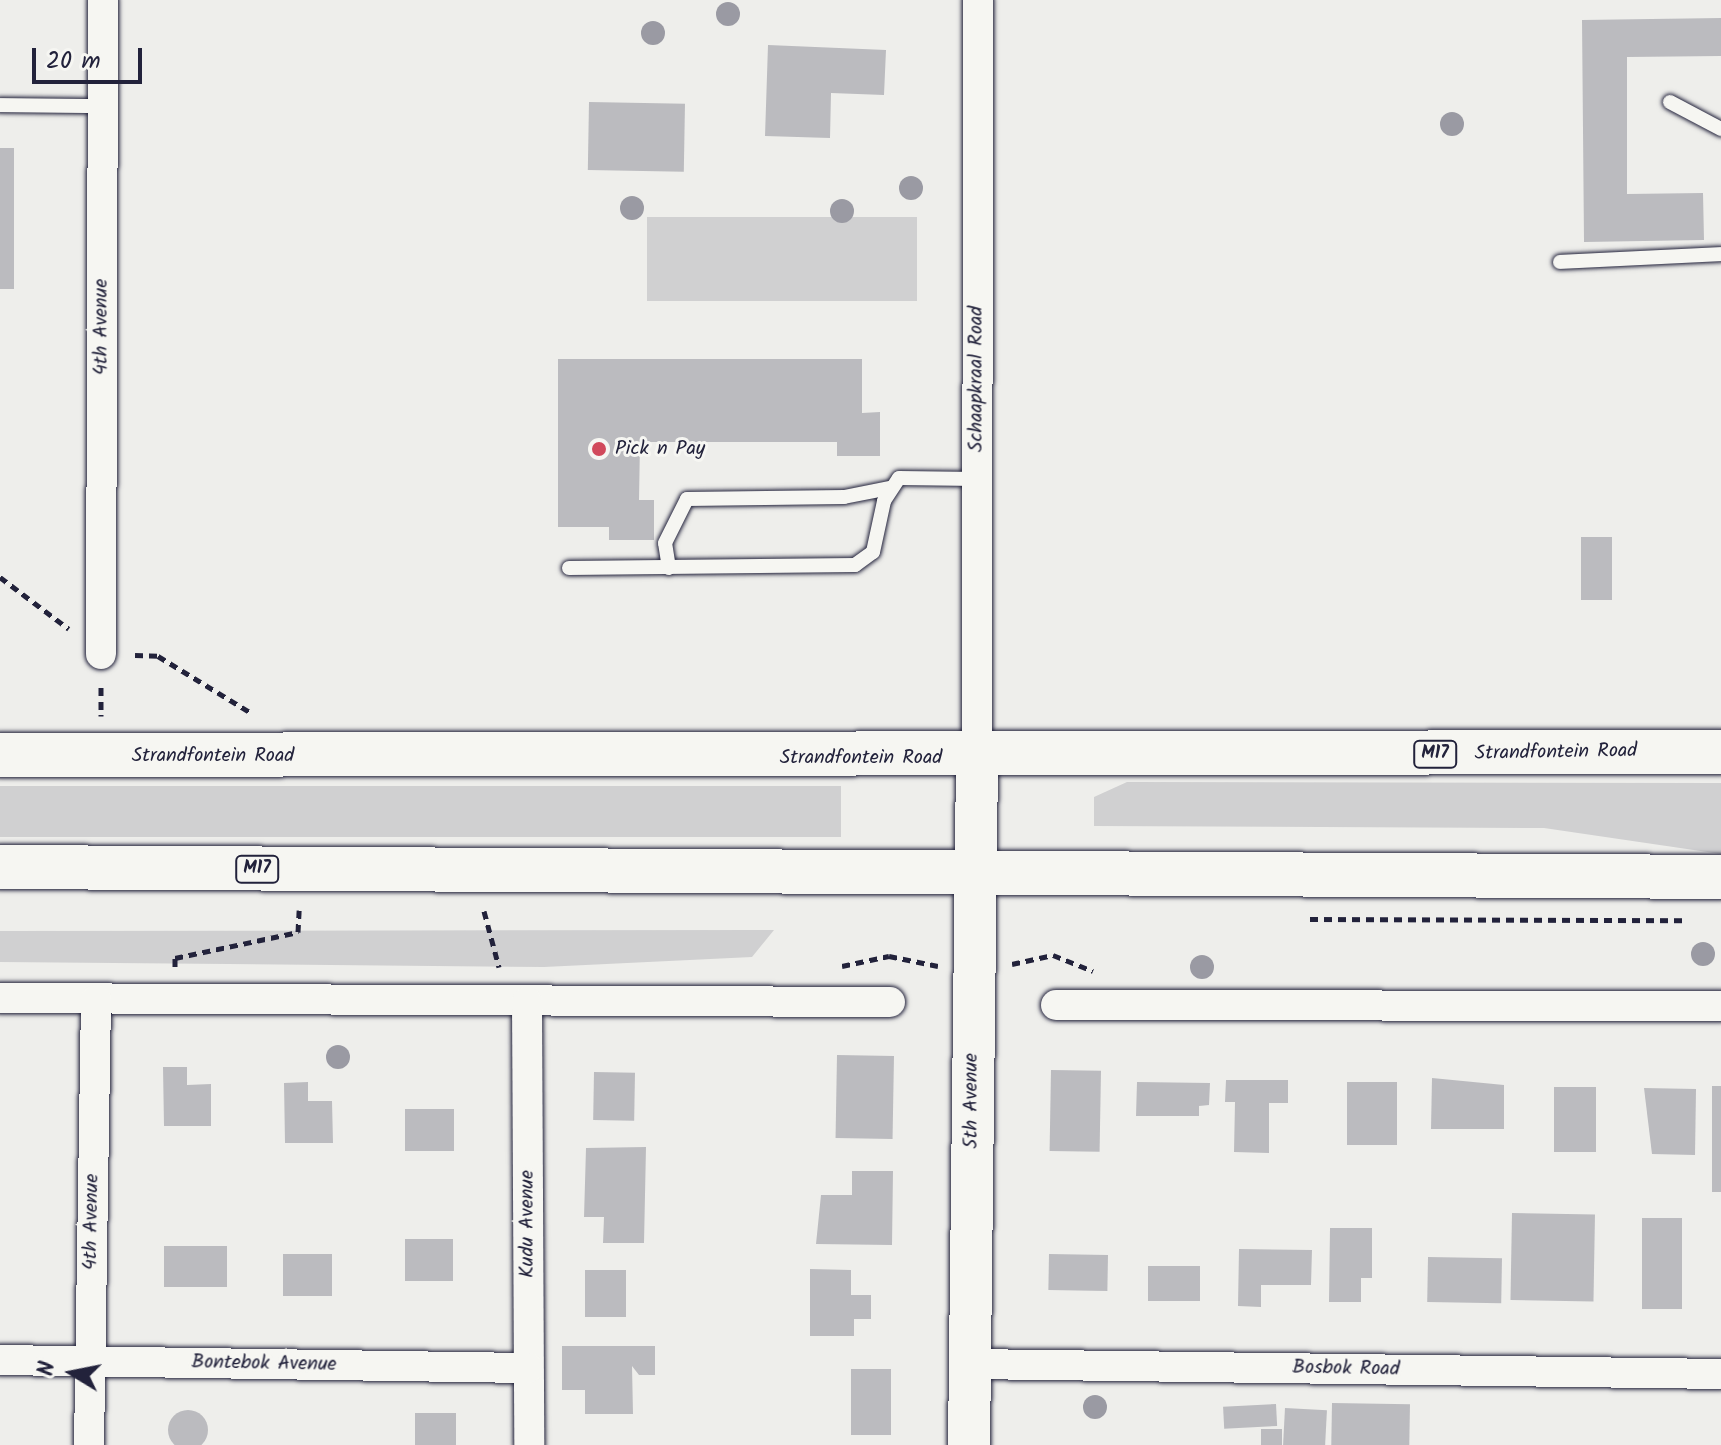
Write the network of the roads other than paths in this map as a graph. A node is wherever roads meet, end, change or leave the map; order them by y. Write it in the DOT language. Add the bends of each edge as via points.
graph roads {
  1 [pos="103,0"];
  2 [pos="978,0"];
  3 [pos="1670,102"];
  4 [pos="0,105"];
  5 [pos="102,106"];
  6 [pos="1721,129"];
  7 [pos="1721,254"];
  8 [pos="1560,262"];
  9 [pos="977,479"];
  10 [pos="890,488"];
  11 [pos="569,568"];
  12 [pos="669,568"];
  13 [pos="101,654"];
  14 [pos="1721,752"];
  15 [pos="0,755"];
  16 [pos="977,757"];
  17 [pos="0,867"];
  18 [pos="976,871"];
  19 [pos="1721,877"];
  20 [pos="0,998"];
  21 [pos="96,1000"];
  22 [pos="527,1002"];
  23 [pos="890,1002"];
  24 [pos="1056,1005"];
  25 [pos="1721,1006"];
  26 [pos="0,1360"];
  27 [pos="89,1361"];
  28 [pos="970,1364"];
  29 [pos="528,1368"];
  30 [pos="1721,1374"];
  31 [pos="89,1445"];
  32 [pos="529,1445"];
  33 [pos="969,1445"];
  1 -- 5 [label="street, 4th Avenue"];
  2 -- 9 [label="street, Schaapkraal Road"];
  3 -- 6 [label="lane"];
  4 -- 5 [label="lane"];
  5 -- 13 [label="street, 4th Avenue"];
  7 -- 8 [label="lane"];
  9 -- 10 [label="lane" via="899,478"];
  9 -- 16 [label="street, Schaapkraal Road"];
  10 -- 12 [label="lane" via="873,552 855,565"];
  10 -- 12 [label="lane" via="844,497 687,499 665,543"];
  11 -- 12 [label="lane"];
  14 -- 16 [label="main road, Strandfontein Road / M17"];
  15 -- 16 [label="main road, Strandfontein Road / M17"];
  16 -- 18 [label="main road, 5th Avenue"];
  17 -- 18 [label="main road, M17"];
  18 -- 19 [label="main road, M17"];
  18 -- 28 [label="main road, 5th Avenue"];
  20 -- 21 [label="street"];
  21 -- 22 [label="street"];
  21 -- 27 [label="street, 4th Avenue"];
  22 -- 23 [label="street"];
  22 -- 29 [label="street, Kudu Avenue"];
  24 -- 25 [label="street"];
  26 -- 27 [label="street, Bontebok Avenue"];
  27 -- 29 [label="street, Bontebok Avenue"];
  27 -- 31 [label="street, 4th Avenue"];
  28 -- 30 [label="street, Bosbok Road"];
  28 -- 33 [label="main road, 5th Avenue"];
  29 -- 32 [label="street, Kudu Avenue"];
}
